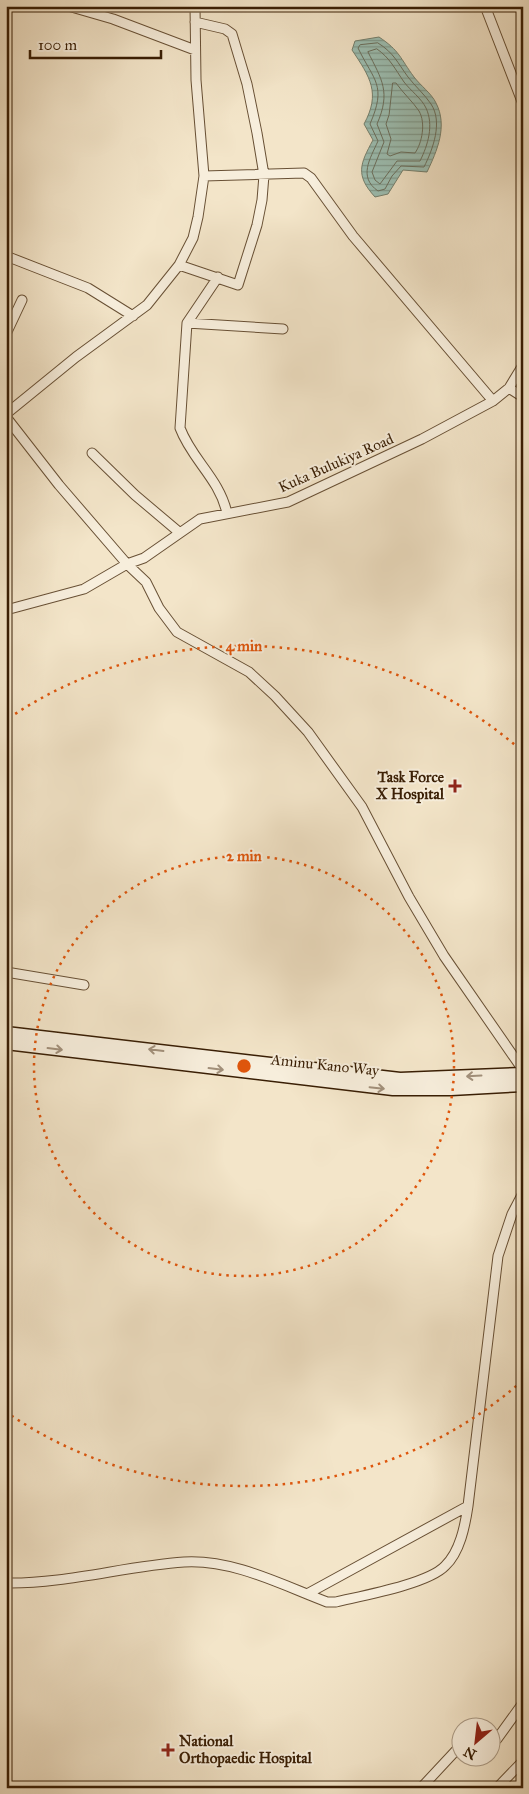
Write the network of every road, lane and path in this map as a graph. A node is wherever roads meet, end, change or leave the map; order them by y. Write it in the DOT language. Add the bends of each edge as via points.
graph roads {
  1 [pos="68,6"];
  2 [pos="195,6"];
  3 [pos="485,6"];
  4 [pos="195,22"];
  5 [pos="195,50"];
  6 [pos="523,104"];
  7 [pos="264,175"];
  8 [pos="204,176"];
  9 [pos="6,256"];
  10 [pos="179,265"];
  11 [pos="218,277"];
  12 [pos="22,300"];
  13 [pos="133,316"];
  14 [pos="187,323"];
  15 [pos="283,329"];
  16 [pos="6,334"];
  17 [pos="523,365"];
  18 [pos="509,388"];
  19 [pos="523,397"];
  20 [pos="493,401"];
  21 [pos="6,416"];
  22 [pos="92,452"];
  23 [pos="227,513"];
  24 [pos="180,533"];
  25 [pos="127,564"];
  26 [pos="6,610"];
  27 [pos="6,972"];
  28 [pos="84,985"];
  29 [pos="6,1033"];
  30 [pos="6,1043"];
  31 [pos="241,1067"];
  32 [pos="523,1072"];
  33 [pos="523,1085"];
  34 [pos="523,1193"];
  35 [pos="468,1506"];
  36 [pos="6,1583"];
  37 [pos="307,1594"];
  38 [pos="523,1703"];
  39 [pos="502,1732"];
  40 [pos="452,1755"];
  41 [pos="523,1761"];
  42 [pos="421,1788"];
  43 [pos="497,1788"];
  1 -- 5 [label="street"];
  2 -- 4 [label="street"];
  3 -- 6 [label="street"];
  4 -- 5 [label="street"];
  4 -- 7 [label="street" via="225,29 234,40 247,84"];
  5 -- 8 [label="street"];
  7 -- 8 [label="street"];
  7 -- 11 [label="street" via="257,226 240,281 238,285"];
  7 -- 20 [label="street" via="304,174 311,178 354,236"];
  8 -- 10 [label="street" via="193,238"];
  9 -- 13 [label="street" via="88,288"];
  10 -- 11 [label="street"];
  10 -- 13 [label="street" via="157,295"];
  11 -- 14 [label="street"];
  12 -- 16 [label="street"];
  13 -- 21 [label="street" via="76,357"];
  14 -- 15 [label="street"];
  14 -- 23 [label="street" via="180,428 186,443 217,485"];
  17 -- 18 [label="street, Kuka Bulukiya Road"];
  18 -- 19 [label="street"];
  18 -- 20 [label="street, Kuka Bulukiya Road"];
  20 -- 23 [label="street, Kuka Bulukiya Road" via="422,439 288,502"];
  21 -- 25 [label="street" via="59,485"];
  22 -- 24 [label="street" via="135,495"];
  23 -- 24 [label="street, Kuka Bulukiya Road" via="200,519"];
  24 -- 25 [label="street, Kuka Bulukiya Road" via="144,558"];
  25 -- 26 [label="street, Kuka Bulukiya Road" via="84,589"];
  25 -- 32 [label="street" via="146,582 159,608 177,632 249,672 308,732 362,807 444,956"];
  27 -- 28 [label="street"];
  31 -- 29 [label="main road, Aminu Kano Way, one-way"];
  30 -- 31 [label="main road, Aminu Kano Way, one-way"];
  32 -- 31 [label="main road, Aminu Kano Way, one-way" via="400,1079"];
  31 -- 33 [label="main road, Aminu Kano Way, one-way" via="392,1089"];
  34 -- 35 [label="street" via="498,1256"];
  35 -- 37 [label="street"];
  35 -- 37 [label="street" via="464,1530 452,1557 440,1570 414,1581 336,1602"];
  36 -- 37 [label="street" via="77,1578 185,1562 244,1570"];
  38 -- 39 [label="street"];
  40 -- 42 [label="street"];
  41 -- 43 [label="street"];
}
